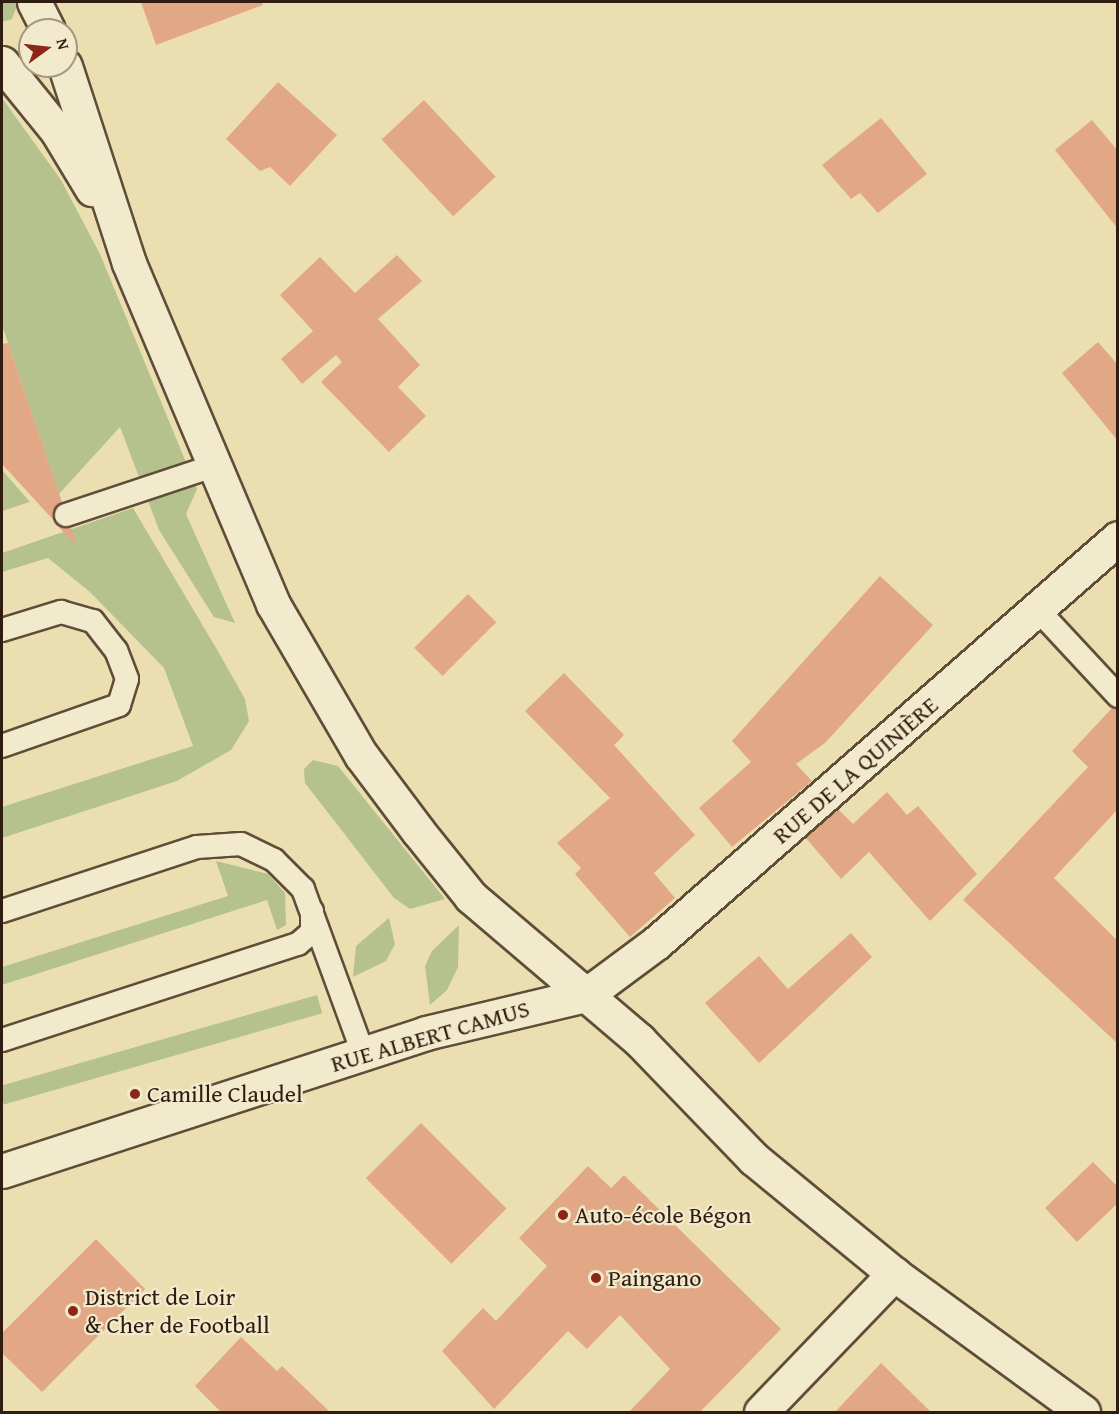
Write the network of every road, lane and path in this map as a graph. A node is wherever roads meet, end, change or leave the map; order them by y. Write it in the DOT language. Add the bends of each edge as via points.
graph roads {
  1 [pos="34,2"];
  2 [pos="42,18"];
  3 [pos="2,63"];
  4 [pos="68,78"];
  5 [pos="129,263"];
  6 [pos="213,466"];
  7 [pos="66,515"];
  8 [pos="1118,538"];
  9 [pos="1039,611"];
  10 [pos="2,630"];
  11 [pos="1118,696"];
  12 [pos="2,746"];
  13 [pos="2,911"];
  14 [pos="312,911"];
  15 [pos="586,995"];
  16 [pos="2,1040"];
  17 [pos="363,1053"];
  18 [pos="2,1171"];
  19 [pos="894,1274"];
  20 [pos="761,1413"];
  21 [pos="1083,1413"];
  1 -- 2 [label="street"];
  3 -- 5 [label="street" via="57,130"];
  4 -- 5 [label="street"];
  5 -- 6 [label="street"];
  6 -- 7 [label="lane"];
  6 -- 15 [label="street" via="278,614 361,755 471,897"];
  8 -- 9 [label="street, RUE DE LA QUINIÈRE"];
  9 -- 11 [label="lane"];
  9 -- 15 [label="street, RUE DE LA QUINIÈRE" via="656,943"];
  10 -- 12 [label="lane" via="61,612 93,621 116,650 127,679 119,705"];
  13 -- 14 [label="lane" via="197,847 241,844 274,860 303,890"];
  14 -- 16 [label="lane" via="312,932 298,944"];
  14 -- 17 [label="lane"];
  15 -- 17 [label="street, RUE ALBERT CAMUS"];
  15 -- 19 [label="street" via="639,1040 754,1159"];
  17 -- 18 [label="street, RUE ALBERT CAMUS"];
  19 -- 20 [label="street"];
  19 -- 21 [label="street"];
}
